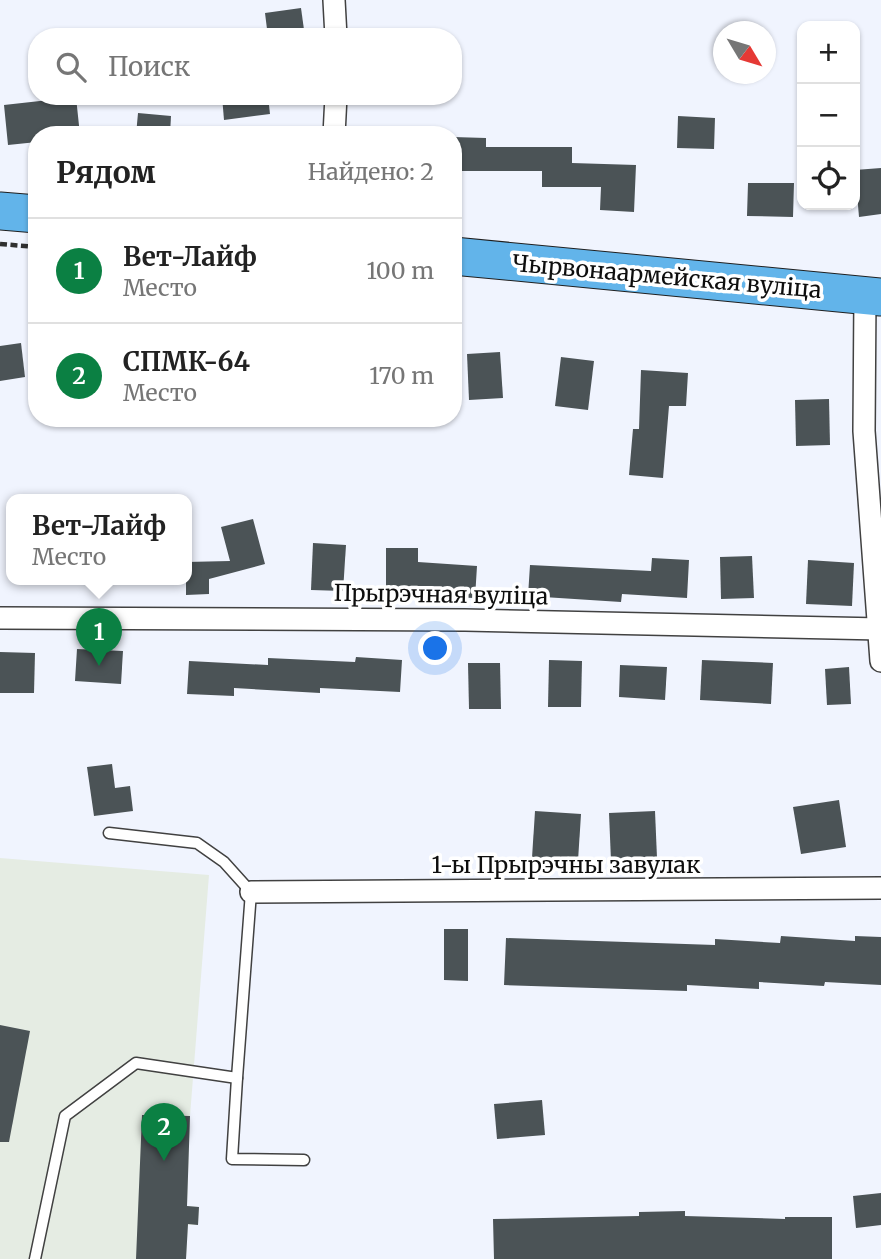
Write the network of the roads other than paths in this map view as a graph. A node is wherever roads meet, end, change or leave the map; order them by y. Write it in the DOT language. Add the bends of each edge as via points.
graph roads {
  1 [pos="334,0"];
  2 [pos="336,28"];
  3 [pos="335,105"];
  4 [pos="334,126"];
  5 [pos="0,211"];
  6 [pos="28,213"];
  7 [pos="462,257"];
  8 [pos="873,296"];
  9 [pos="0,618"];
  10 [pos="880,629"];
  11 [pos="881,660"];
  12 [pos="109,833"];
  13 [pos="881,888"];
  14 [pos="251,892"];
  15 [pos="237,1078"];
  16 [pos="304,1160"];
  17 [pos="35,1259"];
  1 -- 2 [label="street"];
  3 -- 4 [label="street"];
  5 -- 6 [label="highway"];
  7 -- 8 [label="highway, Чырвонаармейская вуліца"];
  8 -- 10 [label="street" via="864,431"];
  9 -- 10 [label="street, Прырэчная вуліца" via="452,620"];
  10 -- 11 [label="street"];
  12 -- 14 [label="lane" via="197,843 224,862"];
  13 -- 14 [label="street, 1-ы Прырэчны завулак"];
  14 -- 15 [label="lane"];
  15 -- 16 [label="lane" via="232,1159"];
  15 -- 17 [label="lane" via="136,1063 65,1116"];
}
